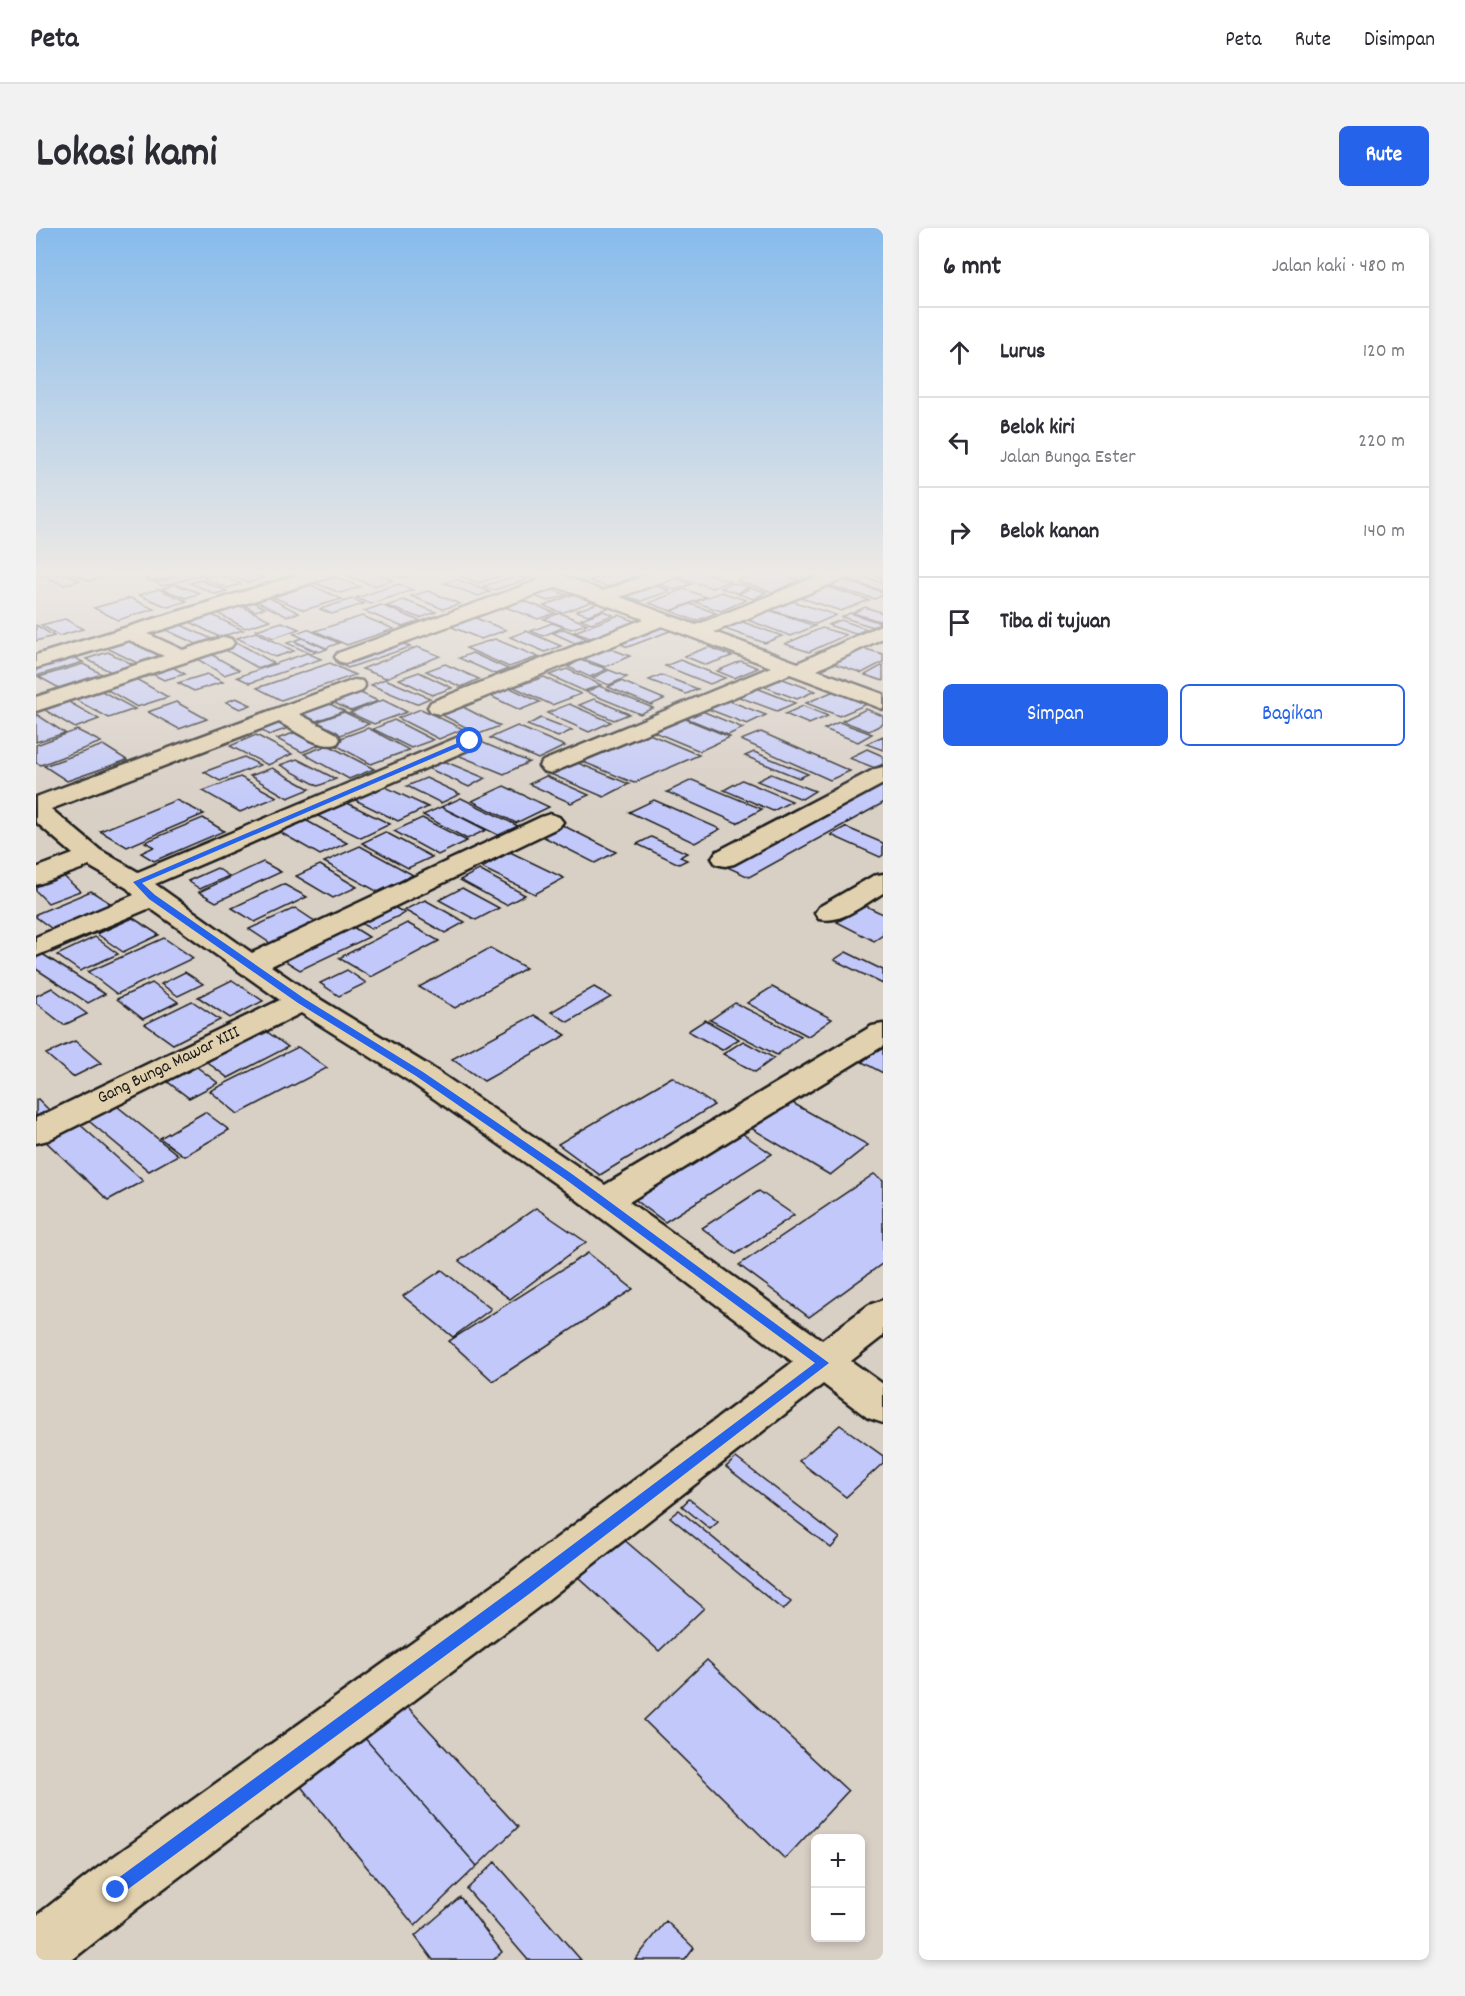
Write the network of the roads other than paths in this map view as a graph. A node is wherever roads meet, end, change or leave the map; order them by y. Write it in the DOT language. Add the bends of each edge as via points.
graph roads {
  1 [pos="69,652"];
  2 [pos="171,652"];
  3 [pos="198,652"];
  4 [pos="359,652"];
  5 [pos="581,652"];
  6 [pos="749,652"];
  7 [pos="833,652"];
  8 [pos="182,657"];
  9 [pos="345,657"];
  10 [pos="36,662"];
  11 [pos="794,669"];
  12 [pos="354,686"];
  13 [pos="883,702"];
  14 [pos="36,704"];
  15 [pos="440,707"];
  16 [pos="281,714"];
  17 [pos="329,739"];
  18 [pos="470,741"];
  19 [pos="551,766"];
  20 [pos="883,774"];
  21 [pos="36,808"];
  22 [pos="550,822"];
  23 [pos="91,856"];
  24 [pos="725,858"];
  25 [pos="36,877"];
  26 [pos="883,882"];
  27 [pos="144,890"];
  28 [pos="828,913"];
  29 [pos="36,947"];
  30 [pos="249,965"];
  31 [pos="302,1001"];
  32 [pos="883,1033"];
  33 [pos="36,1132"];
  34 [pos="603,1202"];
  35 [pos="883,1315"];
  36 [pos="823,1363"];
  37 [pos="883,1406"];
  38 [pos="36,1952"];
  1 -- 10 [label="street"];
  2 -- 8 [label="street"];
  3 -- 8 [label="street"];
  4 -- 9 [label="street"];
  5 -- 15 [label="street"];
  6 -- 11 [label="street"];
  7 -- 11 [label="street"];
  8 -- 14 [label="street"];
  11 -- 13 [label="street"];
  11 -- 19 [label="street"];
  12 -- 16 [label="street"];
  16 -- 17 [label="street"];
  16 -- 21 [label="street"];
  18 -- 27 [label="street"];
  20 -- 24 [label="street"];
  21 -- 23 [label="street"];
  22 -- 30 [label="street"];
  23 -- 25 [label="street"];
  23 -- 27 [label="street"];
  26 -- 28 [label="street"];
  27 -- 29 [label="street"];
  27 -- 30 [label="street"];
  30 -- 31 [label="street"];
  31 -- 33 [label="street, Gang Bunga Mawar XIII"];
  31 -- 34 [label="street" via="420,1074"];
  32 -- 34 [label="street"];
  34 -- 36 [label="street"];
  35 -- 36 [label="street"];
  36 -- 37 [label="street"];
  36 -- 38 [label="street"];
}
